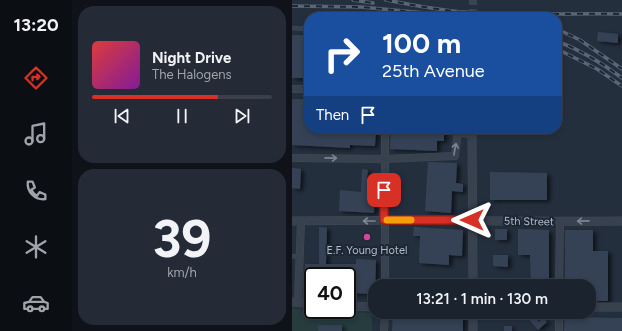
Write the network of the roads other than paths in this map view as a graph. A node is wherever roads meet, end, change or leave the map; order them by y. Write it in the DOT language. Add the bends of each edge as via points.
graph roads {
  1 [pos="292,28"];
  2 [pos="304,29"];
  3 [pos="292,89"];
  4 [pos="304,89"];
  5 [pos="385,134"];
  6 [pos="458,134"];
  7 [pos="472,134"];
  8 [pos="292,158"];
  9 [pos="384,159"];
  10 [pos="384,220"];
  11 [pos="472,220"];
  12 [pos="296,221"];
  13 [pos="622,221"];
  14 [pos="560,222"];
  15 [pos="296,256"];
  16 [pos="295,272"];
  17 [pos="385,279"];
  18 [pos="473,279"];
  19 [pos="559,279"];
  20 [pos="295,303"];
  21 [pos="356,306"];
  22 [pos="368,307"];
  23 [pos="596,307"];
  24 [pos="622,307"];
  25 [pos="385,319"];
  26 [pos="473,319"];
  27 [pos="559,319"];
  28 [pos="384,331"];
  29 [pos="473,331"];
  30 [pos="559,331"];
  1 -- 2 [label="lane"];
  3 -- 4 [label="street"];
  5 -- 9 [label="street"];
  9 -- 6 [label="street, one-way" via="454,156"];
  7 -- 11 [label="street"];
  8 -- 9 [label="street, one-way"];
  9 -- 10 [label="street"];
  10 -- 11 [label="street, 5th Street"];
  10 -- 12 [label="street, 5th Street, one-way"];
  10 -- 17 [label="street"];
  11 -- 14 [label="street, 5th Street"];
  11 -- 18 [label="street"];
  12 -- 15 [label="street"];
  13 -- 14 [label="street, 5th Street, one-way"];
  14 -- 19 [label="street"];
  15 -- 16 [label="street"];
  16 -- 20 [label="street"];
  21 -- 22 [label="street"];
  23 -- 24 [label="street"];
  25 -- 28 [label="street"];
  26 -- 29 [label="street"];
  27 -- 30 [label="street"];
}
